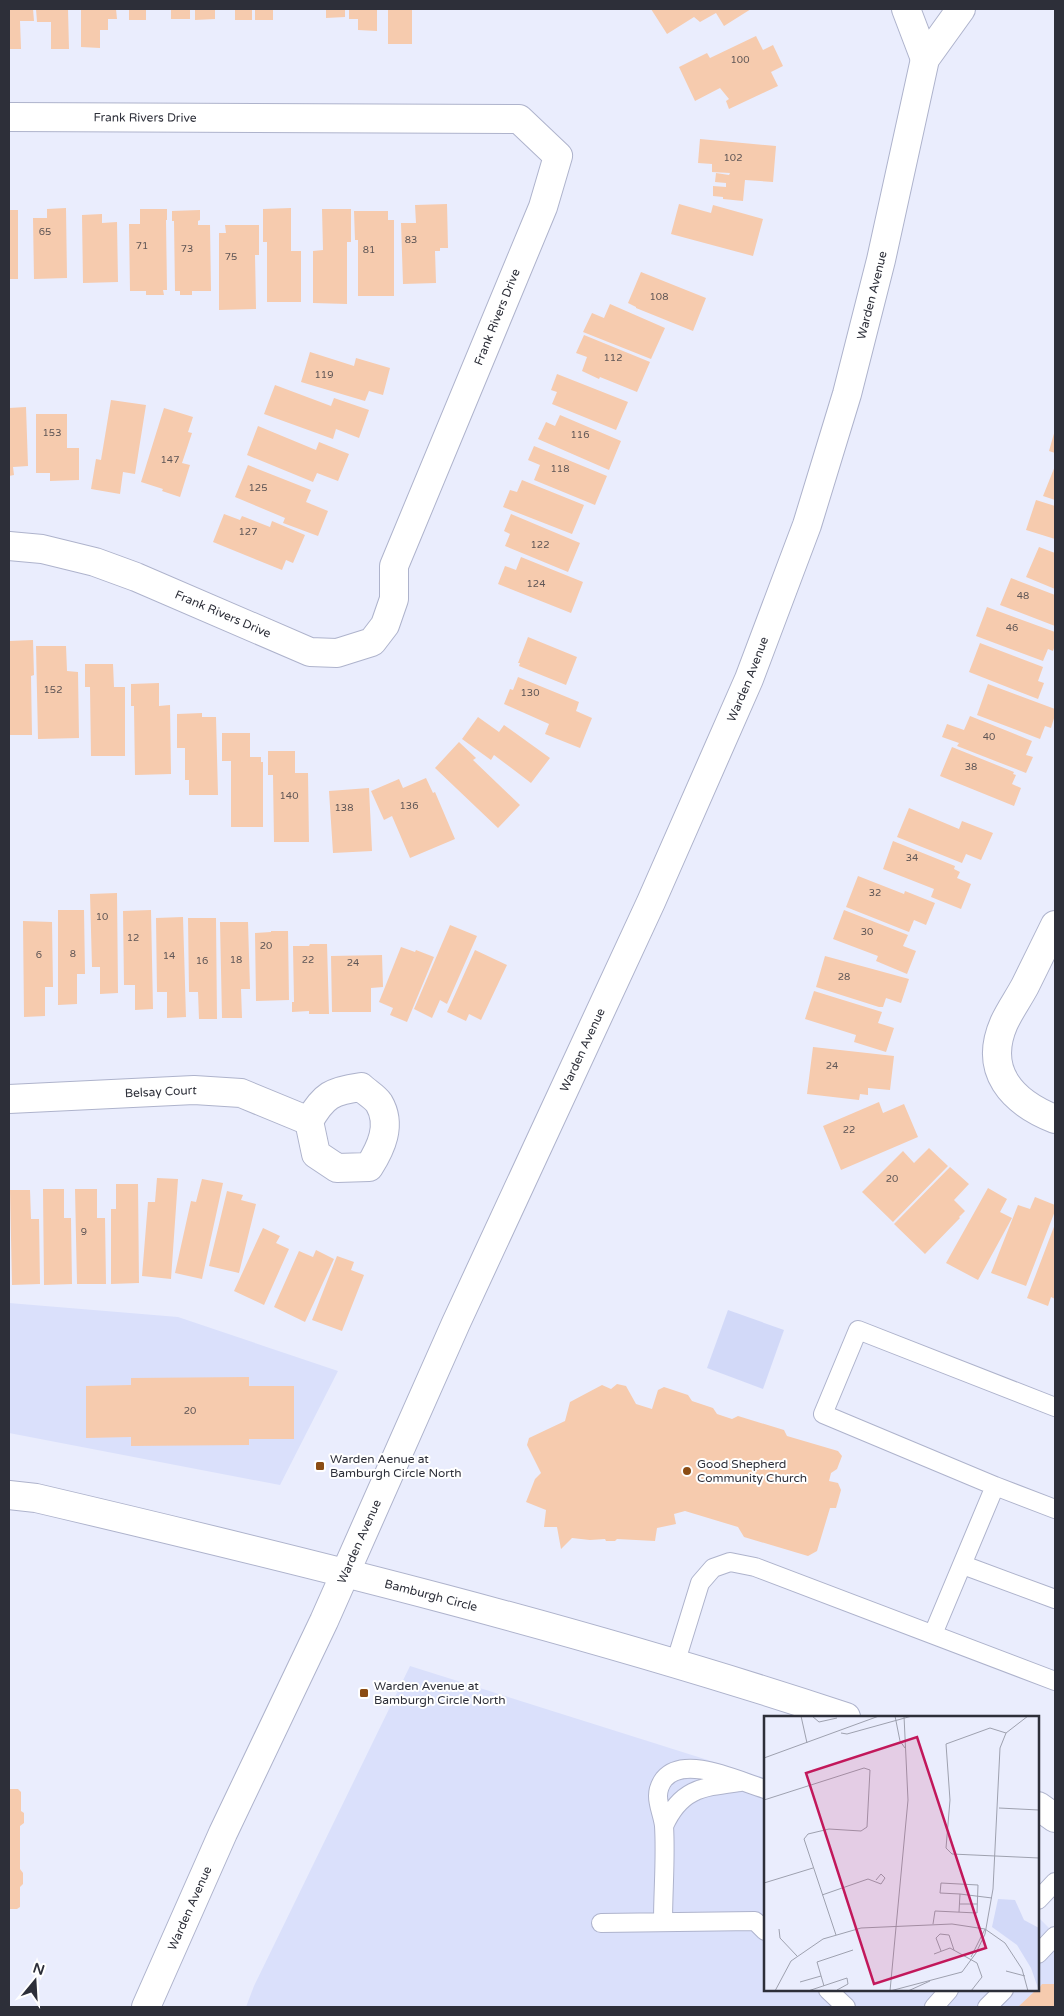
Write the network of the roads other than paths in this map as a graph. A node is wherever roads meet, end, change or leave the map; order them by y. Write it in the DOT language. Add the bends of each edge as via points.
graph roads {
  1 [pos="906,9"];
  2 [pos="961,9"];
  3 [pos="925,59"];
  4 [pos="9,117"];
  5 [pos="9,546"];
  6 [pos="1055,925"];
  7 [pos="9,1099"];
  8 [pos="1055,1119"];
  9 [pos="309,1121"];
  10 [pos="1055,1407"];
  11 [pos="995,1486"];
  12 [pos="9,1495"];
  13 [pos="1055,1509"];
  14 [pos="963,1564"];
  15 [pos="344,1572"];
  16 [pos="1055,1599"];
  17 [pos="933,1634"];
  18 [pos="675,1664"];
  19 [pos="1055,1681"];
  20 [pos="843,1716"];
  21 [pos="741,1782"];
  22 [pos="764,1789"];
  23 [pos="1039,1807"];
  24 [pos="1055,1818"];
  25 [pos="664,1826"];
  26 [pos="1055,1882"];
  27 [pos="1039,1899"];
  28 [pos="663,1922"];
  29 [pos="601,1923"];
  30 [pos="764,1929"];
  31 [pos="1055,1936"];
  32 [pos="1039,1953"];
  33 [pos="829,1991"];
  34 [pos="948,1991"];
  35 [pos="1003,1991"];
  36 [pos="146,2007"];
  37 [pos="846,2007"];
  38 [pos="934,2007"];
  39 [pos="987,2007"];
  1 -- 3 [label="street"];
  2 -- 3 [label="street, Warden Avenue"];
  3 -- 15 [label="street, Warden Avenue" via="881,260 847,394 807,525 749,679 651,902"];
  4 -- 5 [label="street, Frank Rivers Drive" via="519,119 558,156 543,207 394,566 394,599 372,642 337,653 310,652 136,576 95,562"];
  6 -- 8 [label="street" via="1004,1022 997,1058 1006,1084 1018,1099 1033,1110"];
  7 -- 9 [label="street, Belsay Court" via="194,1090 241,1093"];
  10 -- 11 [label="lane" via="858,1330 824,1414"];
  11 -- 13 [label="lane"];
  11 -- 14 [label="lane"];
  12 -- 15 [label="street, Bamburgh Circle" via="36,1498"];
  14 -- 16 [label="lane"];
  14 -- 17 [label="lane"];
  15 -- 18 [label="street, Bamburgh Circle"];
  15 -- 36 [label="street, Warden Avenue"];
  17 -- 18 [label="lane" via="755,1567 730,1562 713,1568 700,1583"];
  17 -- 19 [label="lane"];
  18 -- 20 [label="street, Bamburgh Circle"];
  21 -- 22 [label="lane"];
  21 -- 25 [label="lane" via="707,1788 686,1796 673,1808"];
  21 -- 25 [label="lane" via="707,1770 690,1768 671,1772 661,1784 658,1796"];
  23 -- 24 [label="street"];
  25 -- 28 [label="lane"];
  26 -- 27 [label="lane"];
  28 -- 29 [label="lane"];
  28 -- 30 [label="lane" via="755,1921"];
  31 -- 32 [label="lane"];
  33 -- 37 [label="lane"];
  34 -- 38 [label="lane"];
  35 -- 39 [label="lane"];
}
